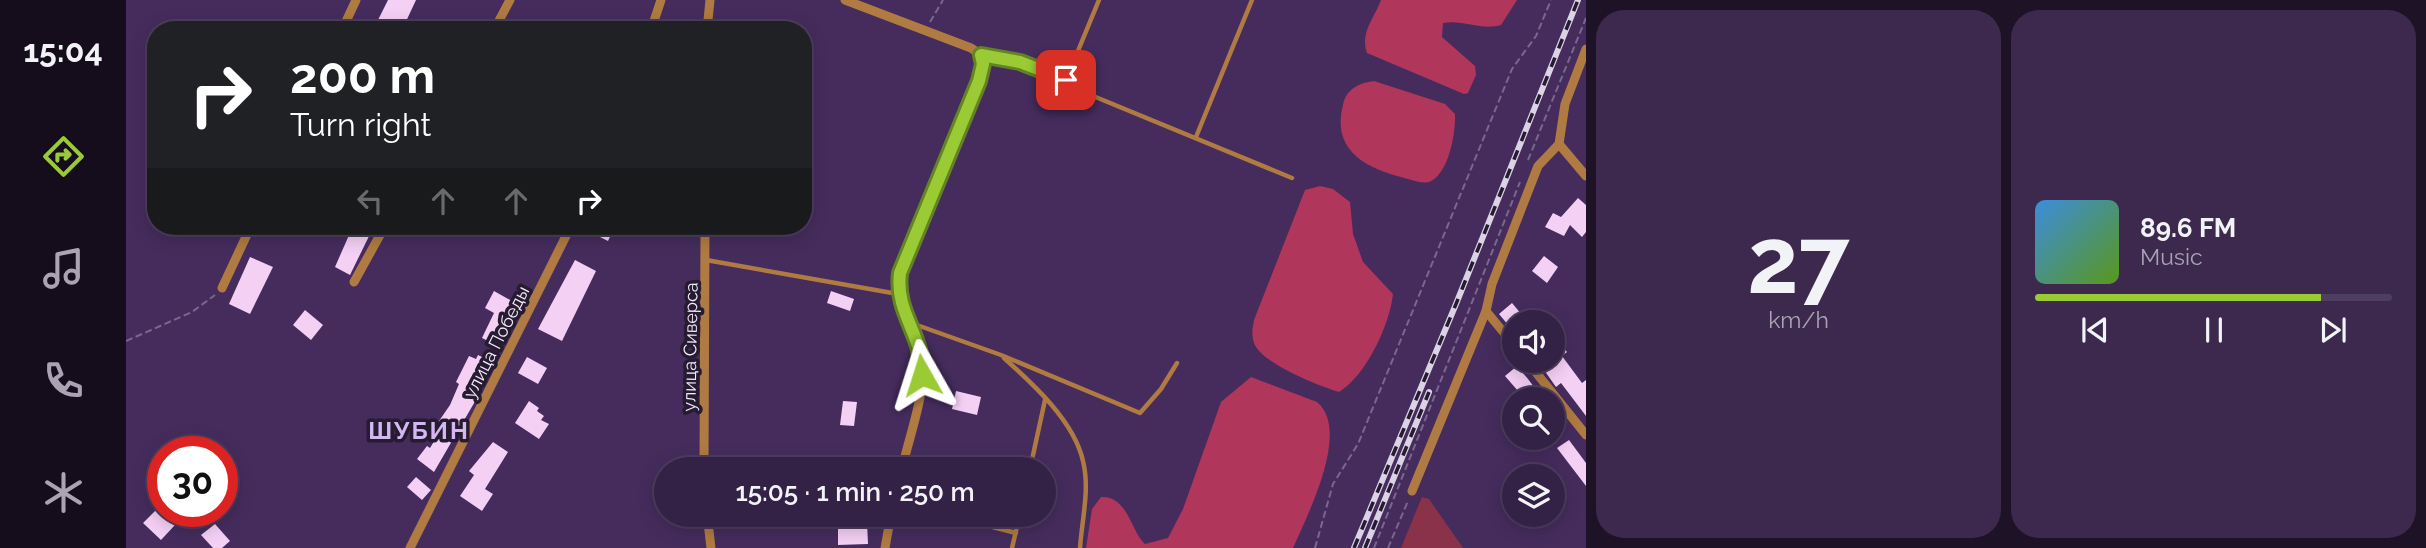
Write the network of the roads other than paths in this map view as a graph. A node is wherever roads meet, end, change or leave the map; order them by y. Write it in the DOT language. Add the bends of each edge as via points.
graph roads {
  1 [pos="356,0"];
  2 [pos="510,0"];
  3 [pos="661,0"];
  4 [pos="710,0"];
  5 [pos="845,0"];
  6 [pos="1099,0"];
  7 [pos="1252,0"];
  8 [pos="346,21"];
  9 [pos="499,21"];
  10 [pos="654,21"];
  11 [pos="708,21"];
  12 [pos="1586,49"];
  13 [pos="981,55"];
  14 [pos="1066,80"];
  15 [pos="1196,137"];
  16 [pos="1559,144"];
  17 [pos="1586,176"];
  18 [pos="1292,178"];
  19 [pos="247,235"];
  20 [pos="380,235"];
  21 [pos="566,235"];
  22 [pos="705,235"];
  23 [pos="706,260"];
  24 [pos="354,282"];
  25 [pos="222,288"];
  26 [pos="899,294"];
  27 [pos="1486,311"];
  28 [pos="909,323"];
  29 [pos="1502,330"];
  30 [pos="1001,355"];
  31 [pos="1177,363"];
  32 [pos="1536,373"];
  33 [pos="1045,399"];
  34 [pos="1586,435"];
  35 [pos="704,457"];
  36 [pos="905,457"];
  37 [pos="1033,457"];
  38 [pos="1412,491"];
  39 [pos="708,527"];
  40 [pos="888,527"];
  41 [pos="993,527"];
  42 [pos="1017,527"];
  43 [pos="1016,533"];
  44 [pos="410,548"];
  45 [pos="710,548"];
  46 [pos="884,548"];
  47 [pos="1012,548"];
  48 [pos="1080,548"];
  1 -- 8 [label="street"];
  2 -- 9 [label="street"];
  3 -- 10 [label="street"];
  4 -- 11 [label="street"];
  5 -- 13 [label="street"];
  6 -- 14 [label="lane"];
  7 -- 15 [label="lane"];
  12 -- 16 [label="street" via="1565,104"];
  13 -- 14 [label="lane" via="1020,62"];
  13 -- 26 [label="street" via="979,81 903,261"];
  14 -- 15 [label="lane" via="1081,91"];
  15 -- 18 [label="lane"];
  16 -- 17 [label="street"];
  16 -- 27 [label="street" via="1538,166"];
  19 -- 25 [label="street"];
  20 -- 24 [label="street"];
  21 -- 44 [label="street, улица Победы"];
  22 -- 23 [label="street, улица Сиверса"];
  23 -- 26 [label="lane"];
  23 -- 35 [label="street, улица Сиверса"];
  26 -- 28 [label="street"];
  27 -- 29 [label="street"];
  27 -- 38 [label="street"];
  28 -- 30 [label="lane"];
  28 -- 36 [label="street" via="923,354"];
  30 -- 31 [label="lane" via="1140,413"];
  30 -- 33 [label="lane"];
  32 -- 34 [label="street"];
  33 -- 37 [label="lane"];
  33 -- 48 [label="lane" via="1083,459 1086,495"];
  39 -- 45 [label="street"];
  40 -- 46 [label="street"];
  41 -- 43 [label="lane"];
  42 -- 43 [label="lane"];
  43 -- 47 [label="lane"];
}
